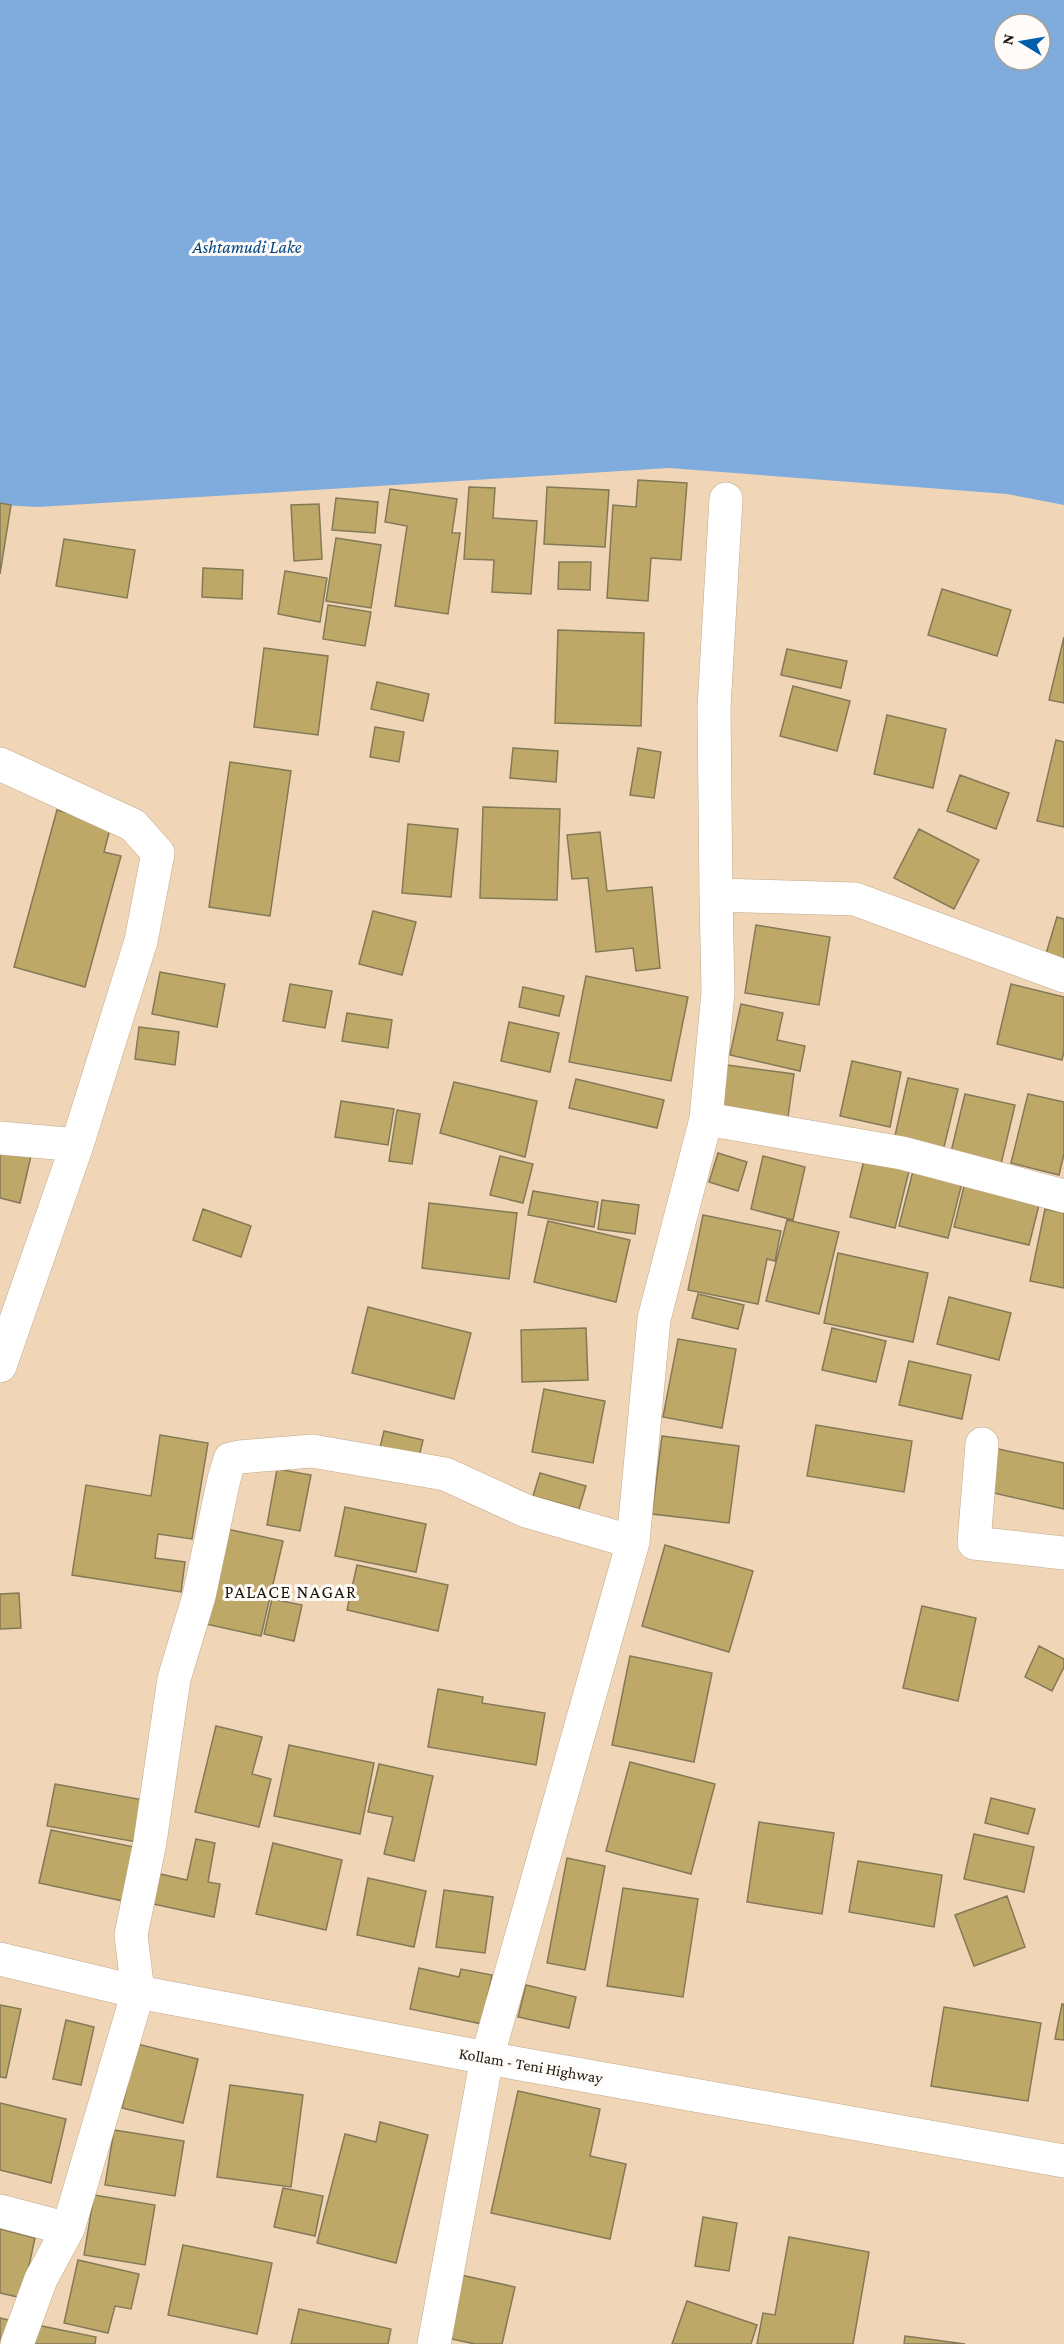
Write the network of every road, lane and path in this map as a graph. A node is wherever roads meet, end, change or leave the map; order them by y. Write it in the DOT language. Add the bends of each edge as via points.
graph roads {
  1 [pos="726,499"];
  2 [pos="0,764"];
  3 [pos="716,895"];
  4 [pos="1064,976"];
  5 [pos="706,1119"];
  6 [pos="0,1138"];
  7 [pos="77,1145"];
  8 [pos="1064,1196"];
  9 [pos="0,1366"];
  10 [pos="982,1444"];
  11 [pos="633,1542"];
  12 [pos="1064,1552"];
  13 [pos="0,1959"];
  14 [pos="138,1992"];
  15 [pos="487,2058"];
  16 [pos="1064,2161"];
  17 [pos="0,2211"];
  18 [pos="68,2229"];
  19 [pos="17,2344"];
  20 [pos="434,2344"];
  1 -- 3 [label="street" via="714,708"];
  2 -- 7 [label="street" via="134,825 158,853 141,941"];
  3 -- 4 [label="street" via="855,899"];
  3 -- 5 [label="street" via="718,992"];
  5 -- 8 [label="street" via="902,1153"];
  5 -- 11 [label="street" via="654,1319"];
  6 -- 7 [label="street"];
  7 -- 9 [label="street"];
  10 -- 12 [label="street" via="974,1543"];
  11 -- 14 [label="street" via="526,1511 445,1473 312,1451 230,1459 199,1596 174,1679 150,1842 131,1935"];
  11 -- 15 [label="street"];
  13 -- 14 [label="street, Kollam - Teni Highway"];
  14 -- 15 [label="street, Kollam - Teni Highway"];
  14 -- 18 [label="street"];
  15 -- 16 [label="street, Kollam - Teni Highway"];
  15 -- 20 [label="street"];
  17 -- 18 [label="street"];
  18 -- 19 [label="street" via="40,2279"];
}
